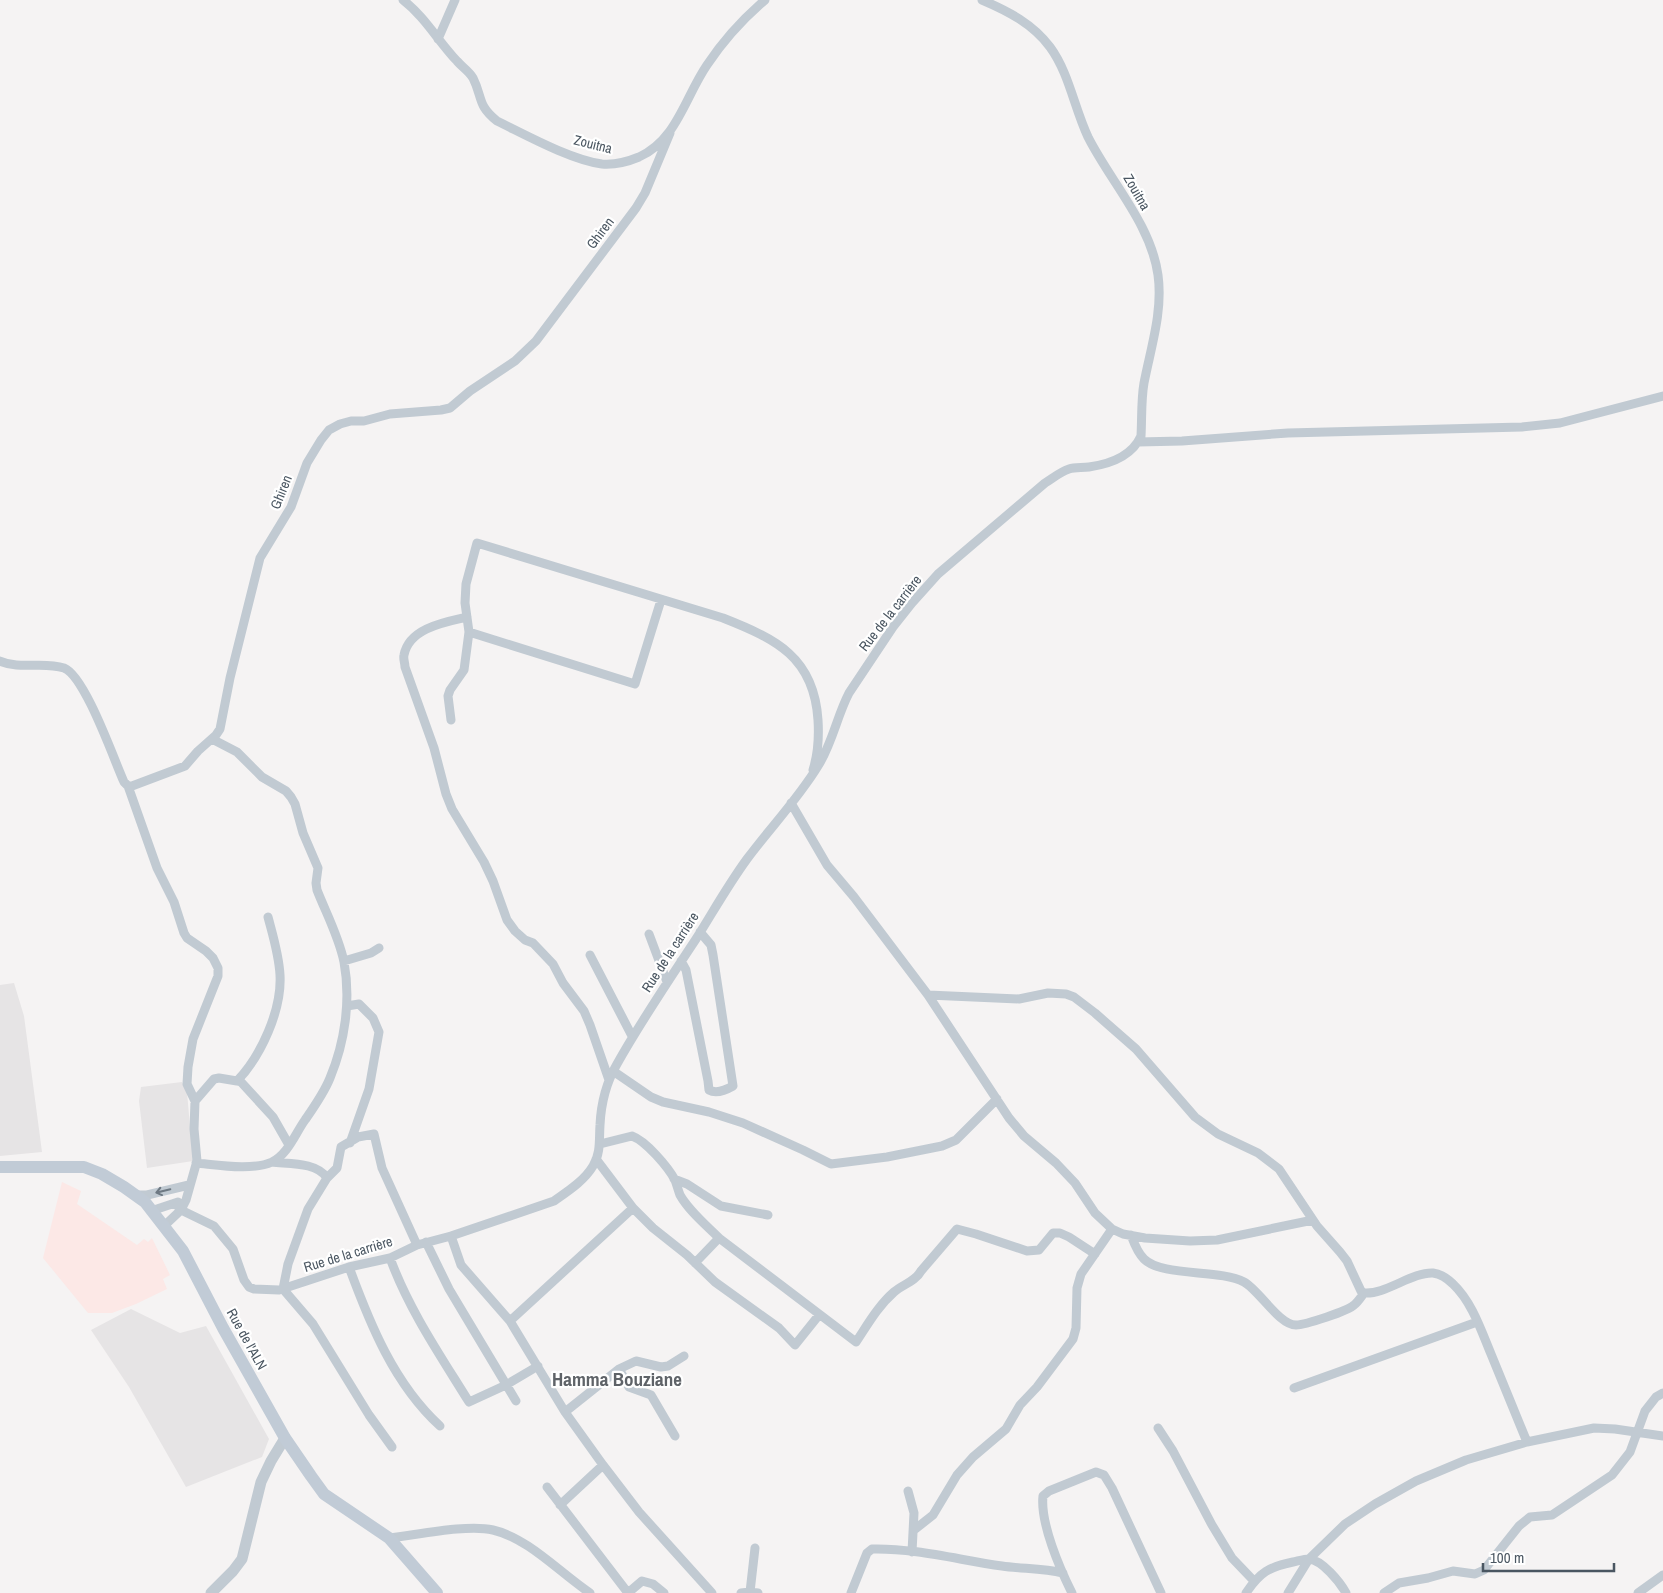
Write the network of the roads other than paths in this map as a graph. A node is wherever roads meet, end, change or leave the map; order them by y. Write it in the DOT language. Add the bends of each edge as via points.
graph roads {
  1 [pos="403,0"];
  2 [pos="455,0"];
  3 [pos="765,0"];
  4 [pos="982,0"];
  5 [pos="438,39"];
  6 [pos="670,133"];
  7 [pos="1663,396"];
  8 [pos="1138,442"];
  9 [pos="661,600"];
  10 [pos="467,617"];
  11 [pos="469,632"];
  12 [pos="0,661"];
  13 [pos="451,720"];
  14 [pos="212,739"];
  15 [pos="809,780"];
  16 [pos="128,786"];
  17 [pos="791,803"];
  18 [pos="268,918"];
  19 [pos="700,932"];
  20 [pos="649,934"];
  21 [pos="380,948"];
  22 [pos="590,954"];
  23 [pos="344,961"];
  24 [pos="681,961"];
  25 [pos="667,982"];
  26 [pos="928,995"];
  27 [pos="346,1006"];
  28 [pos="632,1036"];
  29 [pos="611,1076"];
  30 [pos="237,1081"];
  31 [pos="996,1099"];
  32 [pos="195,1101"];
  33 [pos="350,1144"];
  34 [pos="600,1144"];
  35 [pos="289,1145"];
  36 [pos="596,1159"];
  37 [pos="272,1162"];
  38 [pos="196,1163"];
  39 [pos="0,1167"];
  40 [pos="327,1178"];
  41 [pos="674,1178"];
  42 [pos="189,1185"];
  43 [pos="135,1195"];
  44 [pos="178,1207"];
  45 [pos="633,1208"];
  46 [pos="151,1212"];
  47 [pos="768,1215"];
  48 [pos="1313,1220"];
  49 [pos="164,1226"];
  50 [pos="1112,1229"];
  51 [pos="1131,1235"];
  52 [pos="451,1236"];
  53 [pos="719,1238"];
  54 [pos="422,1244"];
  55 [pos="1095,1254"];
  56 [pos="390,1258"];
  57 [pos="695,1263"];
  58 [pos="350,1267"];
  59 [pos="283,1289"];
  60 [pos="1364,1294"];
  61 [pos="818,1315"];
  62 [pos="510,1321"];
  63 [pos="1477,1322"];
  64 [pos="684,1356"];
  65 [pos="538,1366"];
  66 [pos="619,1369"];
  67 [pos="506,1385"];
  68 [pos="1294,1388"];
  69 [pos="1663,1393"];
  70 [pos="516,1401"];
  71 [pos="565,1412"];
  72 [pos="440,1426"];
  73 [pos="1158,1428"];
  74 [pos="1636,1432"];
  75 [pos="675,1436"];
  76 [pos="1663,1436"];
  77 [pos="285,1438"];
  78 [pos="1528,1442"];
  79 [pos="392,1446"];
  80 [pos="603,1465"];
  81 [pos="547,1487"];
  82 [pos="908,1491"];
  83 [pos="560,1505"];
  84 [pos="914,1530"];
  85 [pos="389,1538"];
  86 [pos="755,1548"];
  87 [pos="912,1552"];
  88 [pos="1308,1559"];
  89 [pos="1062,1573"];
  90 [pos="1663,1575"];
  91 [pos="1254,1581"];
  92 [pos="1292,1591"];
  93 [pos="212,1593"];
  94 [pos="437,1593"];
  95 [pos="590,1593"];
  96 [pos="628,1593"];
  97 [pos="664,1593"];
  98 [pos="712,1593"];
  99 [pos="749,1593"];
  100 [pos="851,1593"];
  101 [pos="1072,1593"];
  102 [pos="1161,1593"];
  103 [pos="1246,1593"];
  104 [pos="1346,1593"];
  105 [pos="1384,1593"];
  106 [pos="1638,1593"];
  1 -- 5 [label="street, Zouitna"];
  2 -- 5 [label="street"];
  3 -- 6 [label="street, Zouitna" via="720,46"];
  4 -- 8 [label="street, Zouitna" via="1020,19 1036,32 1059,60 1082,124 1153,252 1159,296 1144,384 1142,436"];
  5 -- 6 [label="street, Zouitna" via="473,78 487,113 578,158 601,164 628,162 645,154"];
  6 -- 14 [label="street, Ghiren" via="636,208 536,341 515,362 450,408 352,421 329,430 321,440 307,463 291,507 260,558 220,729"];
  7 -- 8 [label="street" via="1541,425 1288,433"];
  8 -- 15 [label="street, Rue de la carrière" via="1123,456 1103,464 1058,473 938,574 893,627 849,693 820,764"];
  9 -- 10 [label="street" via="477,542 466,584"];
  9 -- 11 [label="street" via="636,684"];
  9 -- 15 [label="street" via="755,631 786,651 802,667 814,690 818,715 815,764"];
  10 -- 11 [label="street"];
  10 -- 29 [label="street" via="443,622 414,638 404,656 405,667 434,748 446,794 484,862 507,920 553,964 584,1012"];
  11 -- 13 [label="street" via="464,670 448,696"];
  12 -- 16 [label="street" via="10,665 50,665 71,671 92,706"];
  14 -- 16 [label="street, Ghiren" via="185,766"];
  14 -- 23 [label="street" via="237,752 262,777 286,791 295,804 318,868 317,890"];
  15 -- 17 [label="street, Rue de la carrière"];
  16 -- 32 [label="street" via="184,933 213,958 218,968 218,976 193,1039 188,1066 187,1084"];
  17 -- 19 [label="street, Rue de la carrière" via="732,880"];
  17 -- 26 [label="street" via="827,865"];
  18 -- 30 [label="street" via="279,961 278,996 264,1042"];
  19 -- 24 [label="street, Rue de la carrière"];
  19 -- 24 [label="street" via="711,945 713,955 732,1086 726,1090 708,1090 686,970"];
  20 -- 25 [label="street"];
  21 -- 23 [label="street"];
  22 -- 28 [label="street"];
  23 -- 27 [label="street"];
  24 -- 25 [label="street, Rue de la carrière"];
  25 -- 28 [label="street, Rue de la carrière"];
  26 -- 31 [label="street"];
  26 -- 48 [label="street" via="1019,999 1048,993 1074,997 1136,1049 1206,1126 1258,1152 1279,1169"];
  27 -- 33 [label="street" via="359,1004 363,1007 379,1032 369,1089"];
  27 -- 35 [label="street" via="343,1035 330,1078"];
  28 -- 29 [label="street, Rue de la carrière"];
  29 -- 31 [label="street" via="662,1102 709,1112 743,1124 831,1164 942,1146 956,1140"];
  29 -- 34 [label="street, Rue de la carrière" via="602,1109"];
  30 -- 32 [label="street" via="214,1079"];
  30 -- 35 [label="street" via="273,1117"];
  31 -- 50 [label="street" via="1024,1136 1075,1183"];
  32 -- 38 [label="street"];
  33 -- 40 [label="street" via="341,1147 337,1168"];
  33 -- 54 [label="street" via="358,1137 374,1134 382,1168"];
  34 -- 36 [label="street, Rue de la carrière"];
  34 -- 41 [label="street" via="632,1136 637,1138"];
  35 -- 37 [label="street"];
  36 -- 45 [label="street"];
  36 -- 52 [label="street, Rue de la carrière" via="587,1174 554,1201"];
  37 -- 38 [label="street" via="247,1166"];
  37 -- 40 [label="street" via="305,1165 324,1173"];
  38 -- 42 [label="street"];
  39 -- 43 [label="main road, Rue de l'ALN" via="84,1167 102,1174"];
  40 -- 59 [label="street" via="308,1209 288,1264"];
  41 -- 47 [label="street" via="721,1206"];
  41 -- 53 [label="street" via="680,1195"];
  42 -- 43 [label="street, one-way"];
  42 -- 44 [label="street" via="186,1200"];
  43 -- 46 [label="main road, Rue de l'ALN"];
  44 -- 46 [label="street"];
  44 -- 49 [label="street"];
  44 -- 59 [label="street, Rue de la carrière" via="214,1226 233,1249 249,1287"];
  45 -- 57 [label="street"];
  45 -- 62 [label="street"];
  46 -- 49 [label="main road, Rue de l'ALN"];
  48 -- 51 [label="street" via="1217,1240 1190,1241"];
  48 -- 60 [label="street" via="1347,1261"];
  49 -- 77 [label="main road, Rue de l'ALN" via="183,1251"];
  50 -- 51 [label="street"];
  50 -- 55 [label="street"];
  51 -- 60 [label="street" via="1137,1250 1155,1266 1244,1282 1283,1319 1294,1325 1353,1306"];
  52 -- 54 [label="street, Rue de la carrière"];
  52 -- 62 [label="street" via="461,1265"];
  53 -- 57 [label="street"];
  53 -- 61 [label="street"];
  54 -- 56 [label="street, Rue de la carrière"];
  54 -- 67 [label="street"];
  55 -- 61 [label="street" via="1060,1233 1053,1234 1039,1250 1027,1251 957,1229 917,1278 901,1286 874,1314 856,1342"];
  55 -- 84 [label="street" via="1081,1274 1077,1288 1073,1339 1020,1405 1006,1429 973,1457 957,1475 933,1515"];
  56 -- 58 [label="street, Rue de la carrière"];
  56 -- 67 [label="street" via="399,1282 437,1353 469,1402"];
  57 -- 61 [label="street" via="779,1328 795,1345"];
  58 -- 59 [label="street, Rue de la carrière"];
  58 -- 72 [label="street" via="374,1329 401,1381"];
  59 -- 79 [label="street" via="313,1324"];
  60 -- 63 [label="street" via="1432,1273 1453,1284"];
  62 -- 65 [label="street"];
  63 -- 68 [label="street"];
  63 -- 78 [label="street"];
  64 -- 66 [label="street" via="668,1366 636,1361"];
  65 -- 67 [label="street"];
  65 -- 71 [label="street"];
  66 -- 71 [label="street"];
  66 -- 75 [label="street" via="629,1387 651,1395"];
  67 -- 70 [label="street"];
  69 -- 74 [label="street" via="1656,1396"];
  71 -- 80 [label="street"];
  73 -- 91 [label="street" via="1232,1558"];
  74 -- 76 [label="street"];
  74 -- 78 [label="street" via="1594,1428"];
  74 -- 105 [label="street" via="1630,1452 1612,1475 1552,1515 1530,1517 1484,1570 1475,1574 1452,1571 1399,1583"];
  77 -- 85 [label="main road, Rue de l'ALN" via="324,1494"];
  77 -- 93 [label="street" via="261,1482 242,1559"];
  78 -- 88 [label="street" via="1466,1460 1416,1481 1345,1524"];
  80 -- 83 [label="street"];
  80 -- 98 [label="street" via="639,1512"];
  81 -- 83 [label="street"];
  82 -- 84 [label="street" via="914,1512"];
  83 -- 96 [label="street"];
  84 -- 87 [label="street"];
  85 -- 94 [label="main road, Rue de l'ALN"];
  85 -- 95 [label="street" via="472,1528 493,1530 530,1548"];
  86 -- 99 [label="street"];
  87 -- 89 [label="street"];
  87 -- 100 [label="street" via="872,1549 867,1553"];
  88 -- 91 [label="street" via="1277,1565 1265,1570"];
  88 -- 92 [label="street"];
  88 -- 104 [label="street" via="1323,1566"];
  89 -- 101 [label="street"];
  89 -- 102 [label="street" via="1043,1516 1042,1496 1096,1472 1104,1475 1112,1488"];
  90 -- 106 [label="street"];
  91 -- 103 [label="street"];
  96 -- 97 [label="street" via="642,1581 653,1584"];
}
